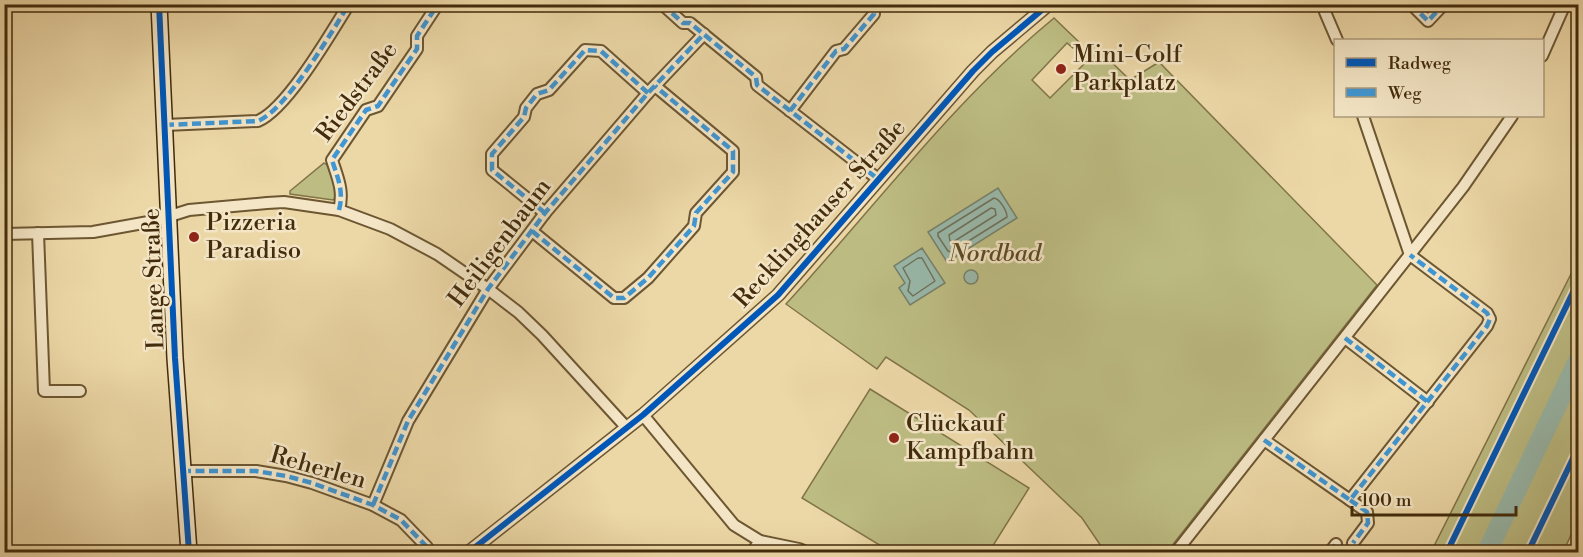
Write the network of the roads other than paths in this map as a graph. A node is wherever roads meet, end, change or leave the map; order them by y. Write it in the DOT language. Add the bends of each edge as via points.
graph roads {
  1 [pos="159,4"];
  2 [pos="349,4"];
  3 [pos="438,4"];
  4 [pos="662,4"];
  5 [pos="873,4"];
  6 [pos="1049,4"];
  7 [pos="1324,4"];
  8 [pos="1411,4"];
  9 [pos="1444,4"];
  10 [pos="1565,4"];
  11 [pos="1034,8"];
  12 [pos="704,34"];
  13 [pos="1337,39"];
  14 [pos="1544,51"];
  15 [pos="652,89"];
  16 [pos="790,111"];
  17 [pos="1364,117"];
  18 [pos="1511,117"];
  19 [pos="165,125"];
  20 [pos="878,179"];
  21 [pos="339,210"];
  22 [pos="545,213"];
  23 [pos="170,216"];
  24 [pos="532,231"];
  25 [pos="38,233"];
  26 [pos="4,234"];
  27 [pos="1410,255"];
  28 [pos="488,289"];
  29 [pos="1345,338"];
  30 [pos="80,391"];
  31 [pos="1428,402"];
  32 [pos="643,415"];
  33 [pos="626,428"];
  34 [pos="1264,440"];
  35 [pos="182,471"];
  36 [pos="1350,500"];
  37 [pos="373,505"];
  38 [pos="760,541"];
  39 [pos="1353,543"];
  40 [pos="427,547"];
  41 [pos="189,552"];
  42 [pos="469,552"];
  43 [pos="752,552"];
  44 [pos="806,552"];
  45 [pos="1177,552"];
  1 -- 19 [label="main road, Lange Straße"];
  2 -- 19 [label="street" via="300,79 269,116 258,121"];
  3 -- 21 [label="street, Riedstraße" via="417,36 417,49 378,106 366,110 332,160 342,191"];
  4 -- 12 [label="street" via="683,23 690,23"];
  5 -- 16 [label="street" via="874,14 844,49 836,51"];
  6 -- 11 [label="street, Recklinghauser Straße"];
  7 -- 13 [label="street"];
  8 -- 9 [label="street" via="1428,21"];
  10 -- 14 [label="street"];
  11 -- 20 [label="street, Recklinghauser Straße"];
  12 -- 15 [label="street, Heiligenbaum"];
  12 -- 16 [label="street"];
  15 -- 22 [label="street, Heiligenbaum"];
  15 -- 22 [label="street" via="601,51 585,50 549,90 537,94 524,117 492,154 492,170"];
  15 -- 24 [label="street" via="733,151 733,172 696,213 694,226 648,278 624,298 614,298"];
  16 -- 20 [label="street"];
  17 -- 27 [label="street"];
  18 -- 27 [label="street"];
  19 -- 23 [label="main road, Lange Straße"];
  20 -- 32 [label="street, Recklinghauser Straße" via="778,295"];
  21 -- 23 [label="street" via="284,202 189,210"];
  21 -- 28 [label="street" via="390,229 437,254"];
  22 -- 24 [label="street, Heiligenbaum"];
  23 -- 25 [label="street, Lange Straße" via="93,232"];
  23 -- 35 [label="main road, Lange Straße"];
  24 -- 28 [label="street, Heiligenbaum"];
  25 -- 26 [label="street, Lange Straße"];
  25 -- 30 [label="street" via="44,391"];
  27 -- 29 [label="street"];
  27 -- 31 [label="street" via="1490,319"];
  28 -- 33 [label="street" via="542,335"];
  28 -- 37 [label="street, Heiligenbaum" via="408,421"];
  29 -- 31 [label="street"];
  29 -- 34 [label="street"];
  31 -- 36 [label="street"];
  32 -- 33 [label="street, Recklinghauser Straße"];
  32 -- 38 [label="street" via="734,525"];
  33 -- 42 [label="street, Recklinghauser Straße"];
  34 -- 36 [label="street"];
  34 -- 45 [label="street"];
  35 -- 37 [label="street, Reherlen" via="256,471 286,476"];
  35 -- 41 [label="main road, Lange Straße"];
  36 -- 39 [label="street" via="1367,512 1368,523"];
  37 -- 40 [label="street, Reherlen" via="401,520"];
  38 -- 43 [label="street"];
  38 -- 44 [label="street"];
}
